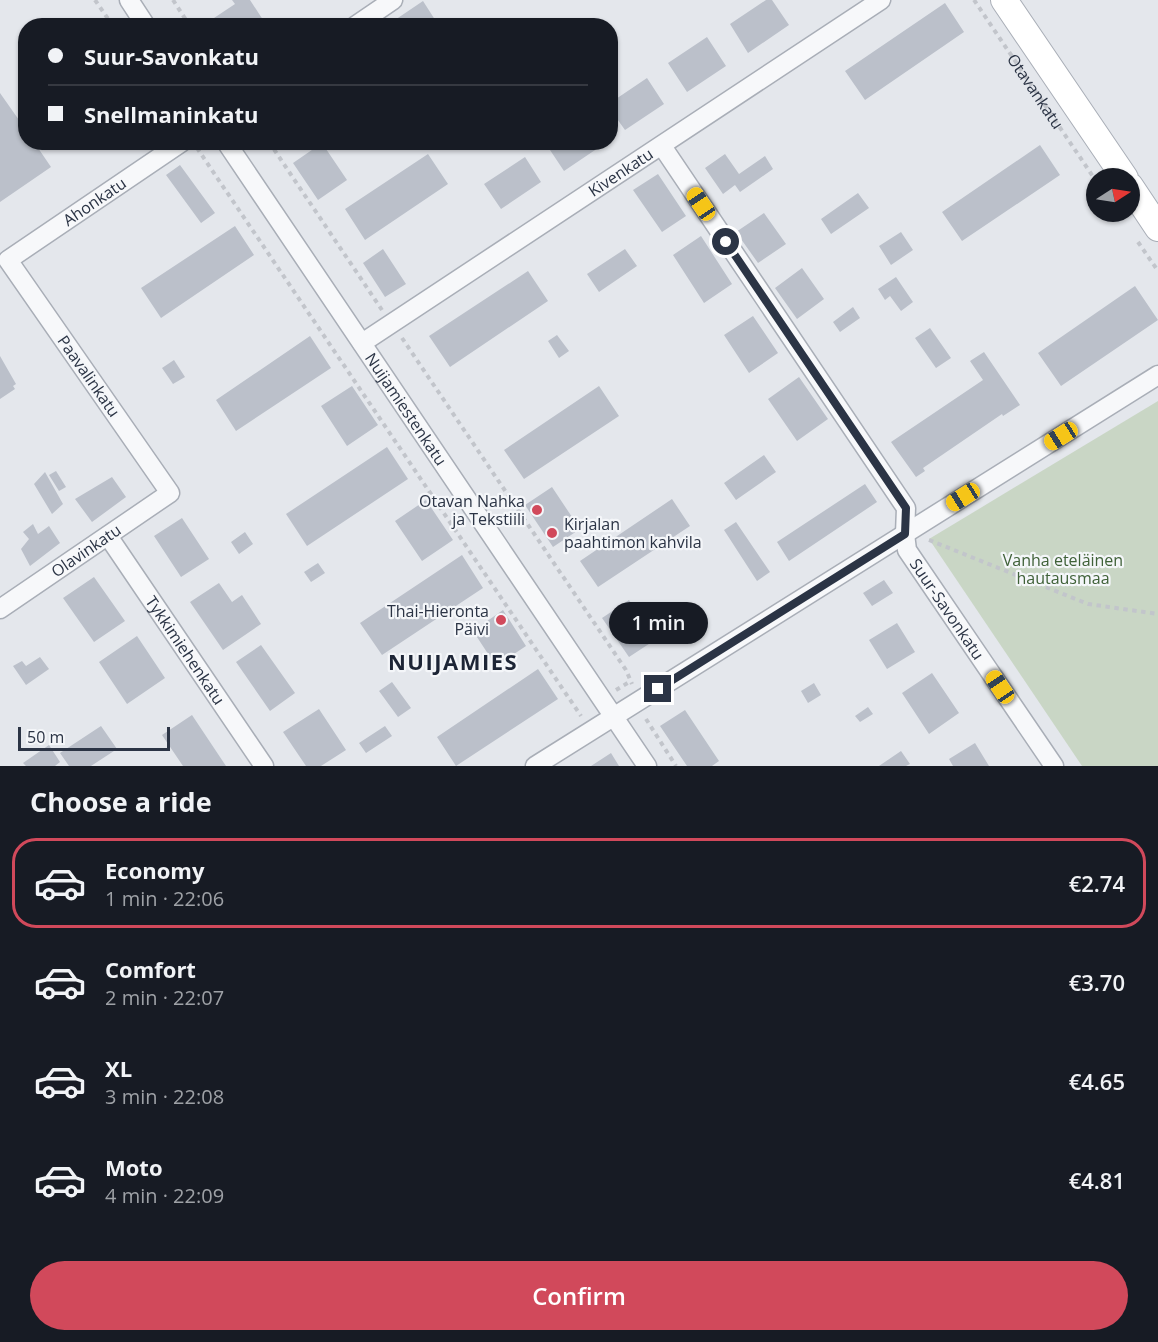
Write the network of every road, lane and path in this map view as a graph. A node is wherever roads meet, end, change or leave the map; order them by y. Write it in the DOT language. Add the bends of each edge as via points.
graph roads {
  1 [pos="95,0"];
  2 [pos="129,0"];
  3 [pos="173,0"];
  4 [pos="393,0"];
  5 [pos="881,0"];
  6 [pos="974,0"];
  7 [pos="1004,0"];
  8 [pos="107,18"];
  9 [pos="141,18"];
  10 [pos="185,18"];
  11 [pos="367,18"];
  12 [pos="662,146"];
  13 [pos="170,150"];
  14 [pos="199,150"];
  15 [pos="231,150"];
  16 [pos="275,150"];
  17 [pos="1087,168"];
  18 [pos="1118,168"];
  19 [pos="1140,201"];
  20 [pos="1158,228"];
  21 [pos="8,260"];
  22 [pos="392,324"];
  23 [pos="362,343"];
  24 [pos="1158,375"];
  25 [pos="170,492"];
  26 [pos="905,534"];
  27 [pos="108,536"];
  28 [pos="929,540"];
  29 [pos="0,609"];
  30 [pos="1158,614"];
  31 [pos="639,700"];
  32 [pos="614,716"];
  33 [pos="591,730"];
  34 [pos="264,766"];
  35 [pos="535,766"];
  36 [pos="647,766"];
  37 [pos="676,766"];
  38 [pos="1054,766"];
  1 -- 8 [label="path"];
  2 -- 9 [label="street"];
  3 -- 10 [label="path"];
  4 -- 11 [label="street"];
  5 -- 12 [label="street, Kivenkatu"];
  6 -- 17 [label="path, Otavankatu"];
  7 -- 18 [label="main road, Otavankatu"];
  12 -- 22 [label="street, Kivenkatu"];
  12 -- 26 [label="street, Suur-Savonkatu" via="906,508"];
  13 -- 21 [label="street, Ahonkatu"];
  14 -- 33 [label="path"];
  15 -- 23 [label="street, Nuijamiestenkatu"];
  16 -- 22 [label="path"];
  19 -- 20 [label="main road"];
  21 -- 25 [label="street, Paavalinkatu"];
  22 -- 23 [label="street, Kivenkatu"];
  22 -- 31 [label="path" via="626,670"];
  23 -- 32 [label="street, Nuijamiestenkatu"];
  24 -- 26 [label="street"];
  25 -- 27 [label="street, Olavinkatu"];
  26 -- 31 [label="street"];
  26 -- 38 [label="street, Suur-Savonkatu" via="907,550"];
  27 -- 29 [label="street, Olavinkatu"];
  27 -- 34 [label="street, Tykkimiehenkatu"];
  28 -- 30 [label="path" via="1088,604"];
  31 -- 32 [label="street"];
  31 -- 37 [label="path" via="647,722"];
  32 -- 33 [label="street"];
  32 -- 36 [label="street, Nuijamiestenkatu"];
  33 -- 35 [label="street"];
}
